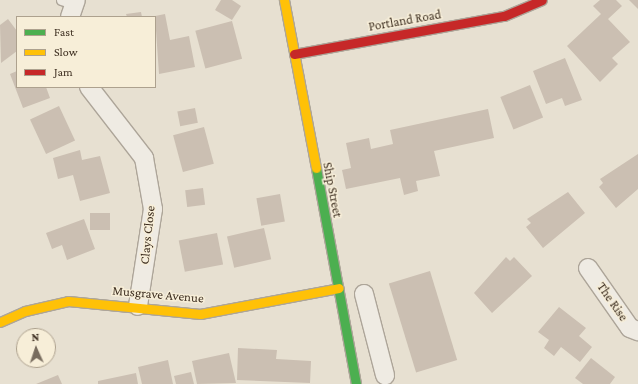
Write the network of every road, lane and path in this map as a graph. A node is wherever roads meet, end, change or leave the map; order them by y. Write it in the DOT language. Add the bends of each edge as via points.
graph roads {
  1 [pos="284,0"];
  2 [pos="542,0"];
  3 [pos="294,54"];
  4 [pos="90,88"];
  5 [pos="588,268"];
  6 [pos="339,288"];
  7 [pos="364,294"];
  8 [pos="138,306"];
  9 [pos="0,322"];
  10 [pos="638,331"];
  11 [pos="374,334"];
  12 [pos="348,340"];
  13 [pos="385,375"];
  14 [pos="356,384"];
  1 -- 3 [label="street, Ship Street"];
  2 -- 3 [label="street, Portland Road" via="504,16"];
  3 -- 6 [label="street, Ship Street"];
  4 -- 8 [label="street, Clays Close" via="144,158 153,208"];
  5 -- 10 [label="street, The Rise" via="630,328"];
  6 -- 8 [label="street, Musgrave Avenue" via="200,314"];
  6 -- 12 [label="street, Ship Street"];
  7 -- 11 [label="street"];
  8 -- 9 [label="street, Musgrave Avenue" via="68,301 25,311"];
  11 -- 12 [label="street"];
  11 -- 13 [label="street"];
  12 -- 14 [label="street, Ship Street"];
}
